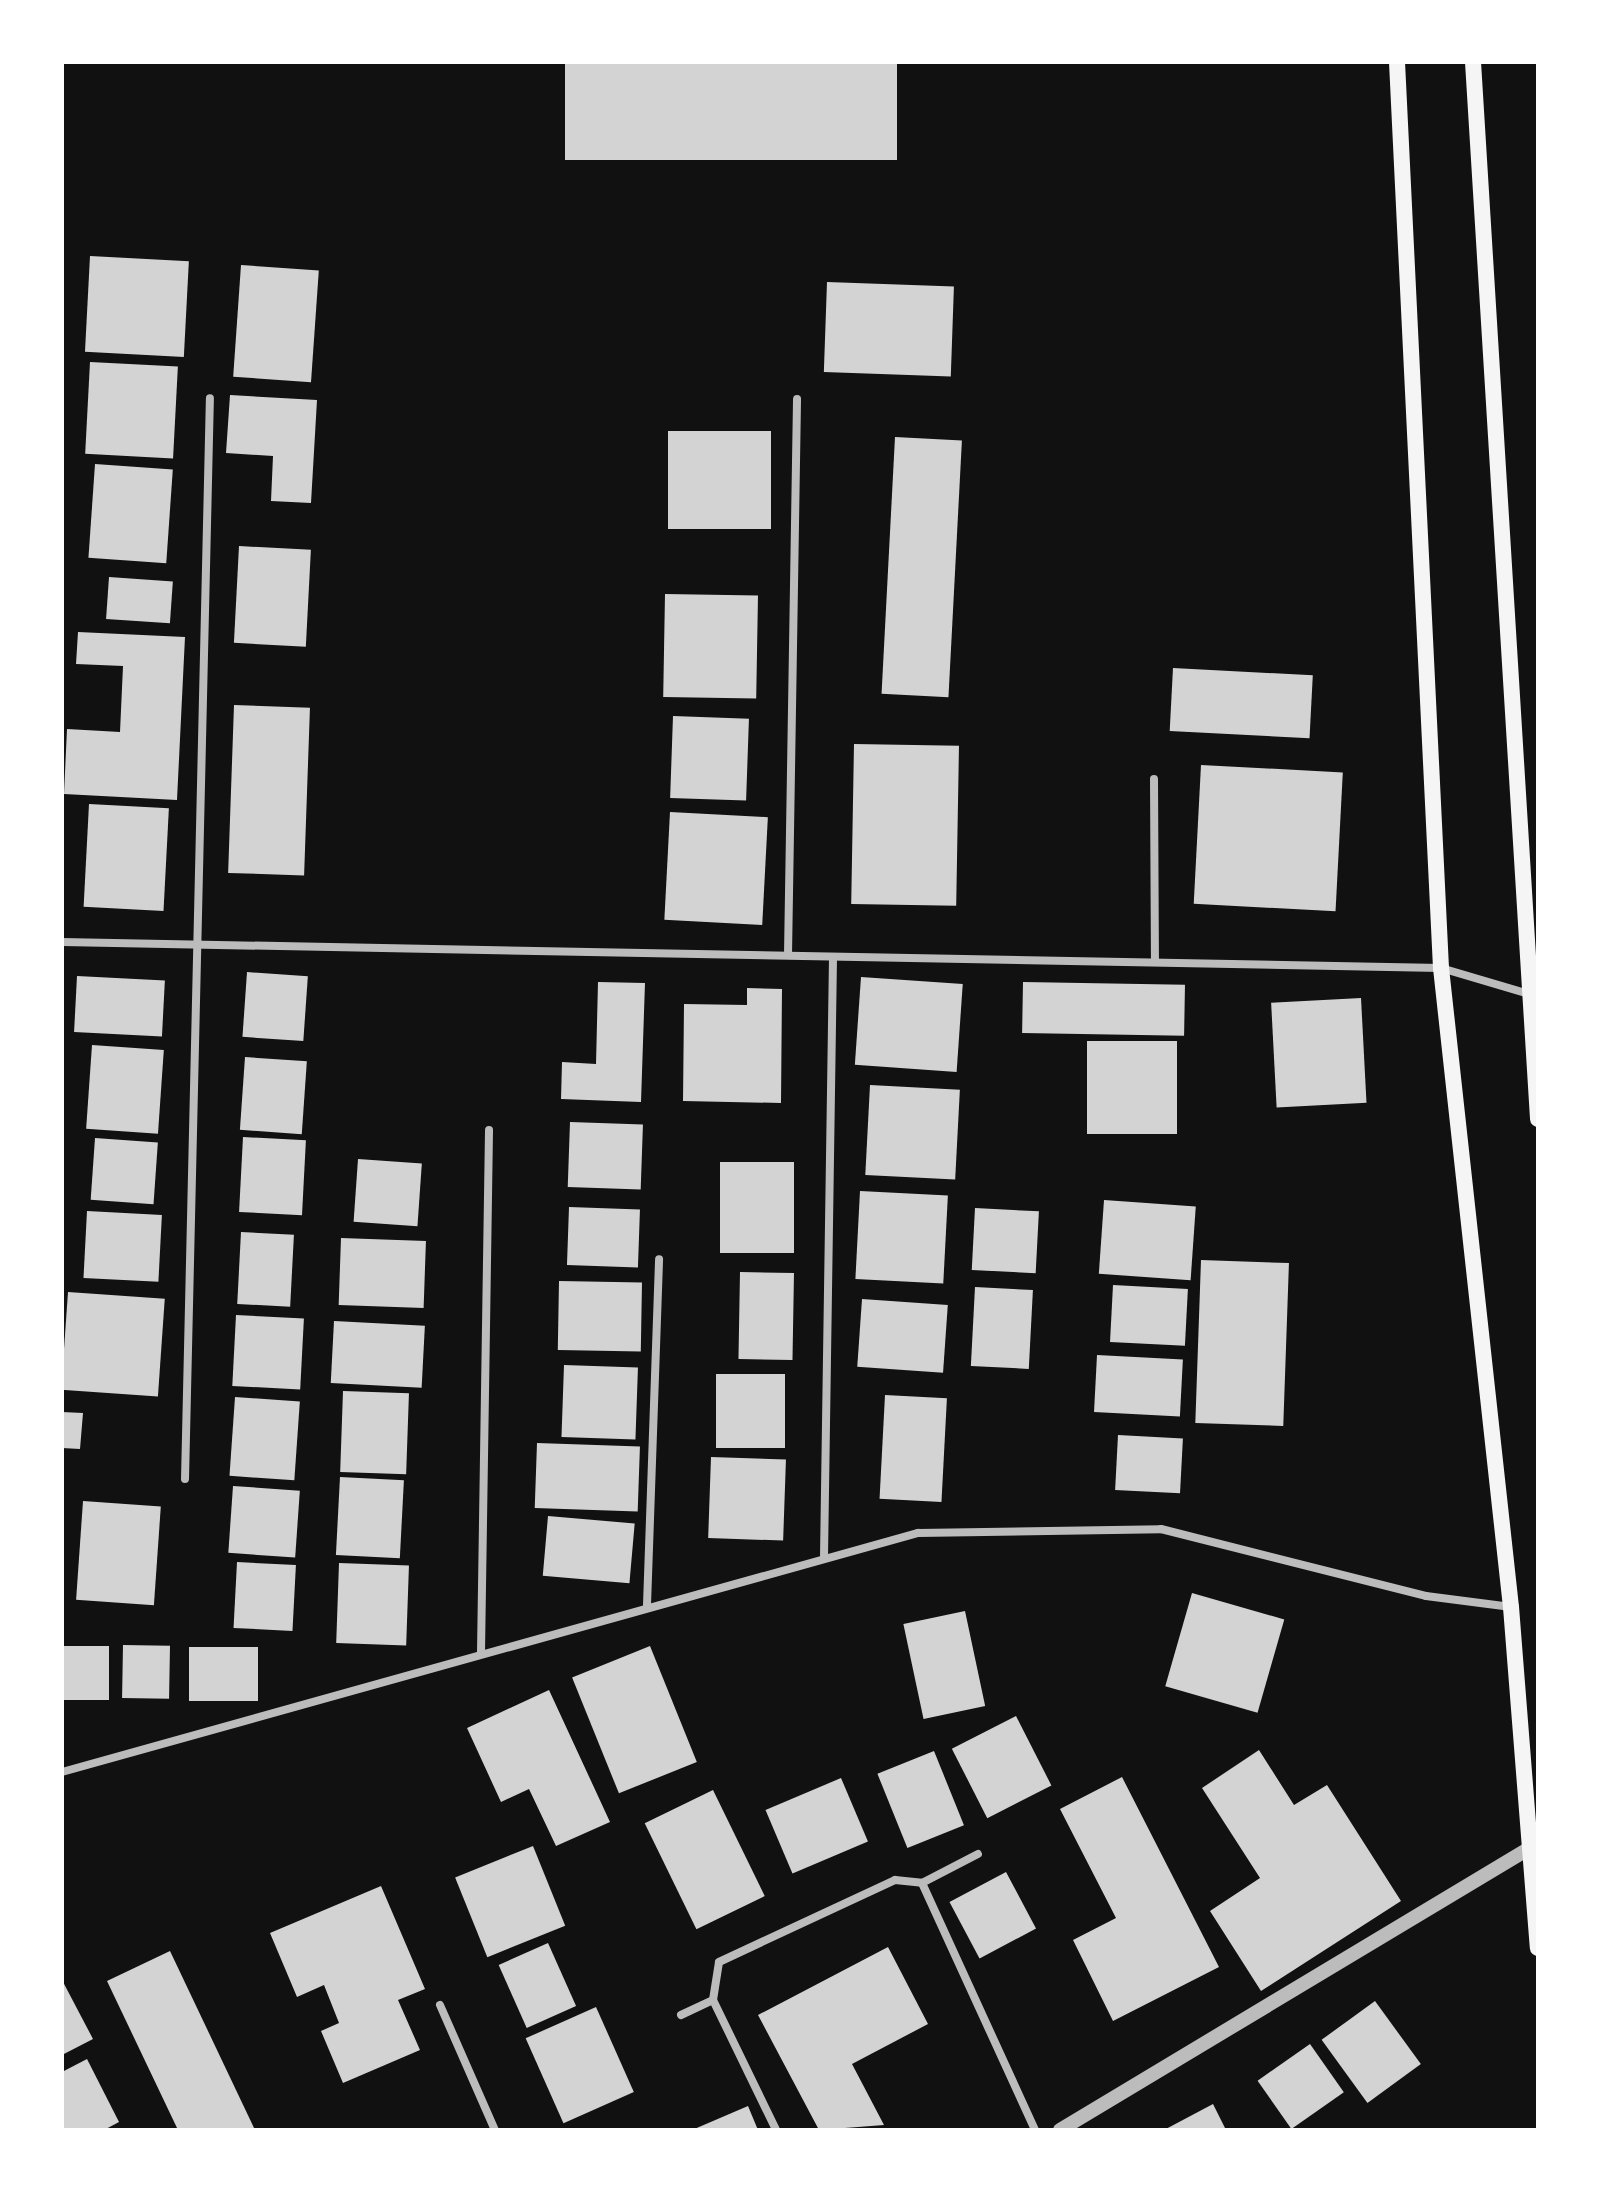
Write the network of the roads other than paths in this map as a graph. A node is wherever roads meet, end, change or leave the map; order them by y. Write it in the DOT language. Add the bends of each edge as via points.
graph roads {
  1 [pos="1397,62"];
  2 [pos="1473,62"];
  3 [pos="210,398"];
  4 [pos="797,399"];
  5 [pos="1154,779"];
  6 [pos="62,942"];
  7 [pos="197,944"];
  8 [pos="788,955"];
  9 [pos="833,957"];
  10 [pos="1155,962"];
  11 [pos="1441,968"];
  12 [pos="1532,993"];
  13 [pos="1538,1119"];
  14 [pos="489,1130"];
  15 [pos="659,1259"];
  16 [pos="185,1479"];
  17 [pos="824,1557"];
  18 [pos="647,1605"];
  19 [pos="1511,1607"];
  20 [pos="481,1652"];
  21 [pos="62,1772"];
  22 [pos="1533,1844"];
  23 [pos="978,1854"];
  24 [pos="922,1883"];
  25 [pos="1538,1948"];
  26 [pos="713,2000"];
  27 [pos="440,2005"];
  28 [pos="681,2015"];
  29 [pos="495,2130"];
  30 [pos="776,2130"];
  31 [pos="1035,2130"];
  32 [pos="1060,2130"];
  1 -- 11 [label="main road"];
  2 -- 12 [label="main road"];
  3 -- 7 [label="street"];
  4 -- 8 [label="street"];
  5 -- 10 [label="street"];
  6 -- 7 [label="street"];
  7 -- 8 [label="street"];
  7 -- 16 [label="street"];
  8 -- 9 [label="street"];
  9 -- 10 [label="street"];
  9 -- 17 [label="street"];
  10 -- 11 [label="street"];
  11 -- 12 [label="street"];
  11 -- 19 [label="main road"];
  12 -- 13 [label="main road"];
  14 -- 20 [label="street"];
  15 -- 18 [label="street"];
  17 -- 18 [label="street"];
  17 -- 19 [label="street" via="918,1533 1161,1529 1411,1593"];
  18 -- 20 [label="street"];
  19 -- 22 [label="main road"];
  20 -- 21 [label="street"];
  22 -- 25 [label="main road"];
  22 -- 32 [label="street"];
  23 -- 24 [label="street"];
  24 -- 26 [label="street" via="895,1880 719,1962"];
  24 -- 31 [label="street"];
  26 -- 28 [label="street"];
  26 -- 30 [label="street"];
  27 -- 29 [label="street"];
}
